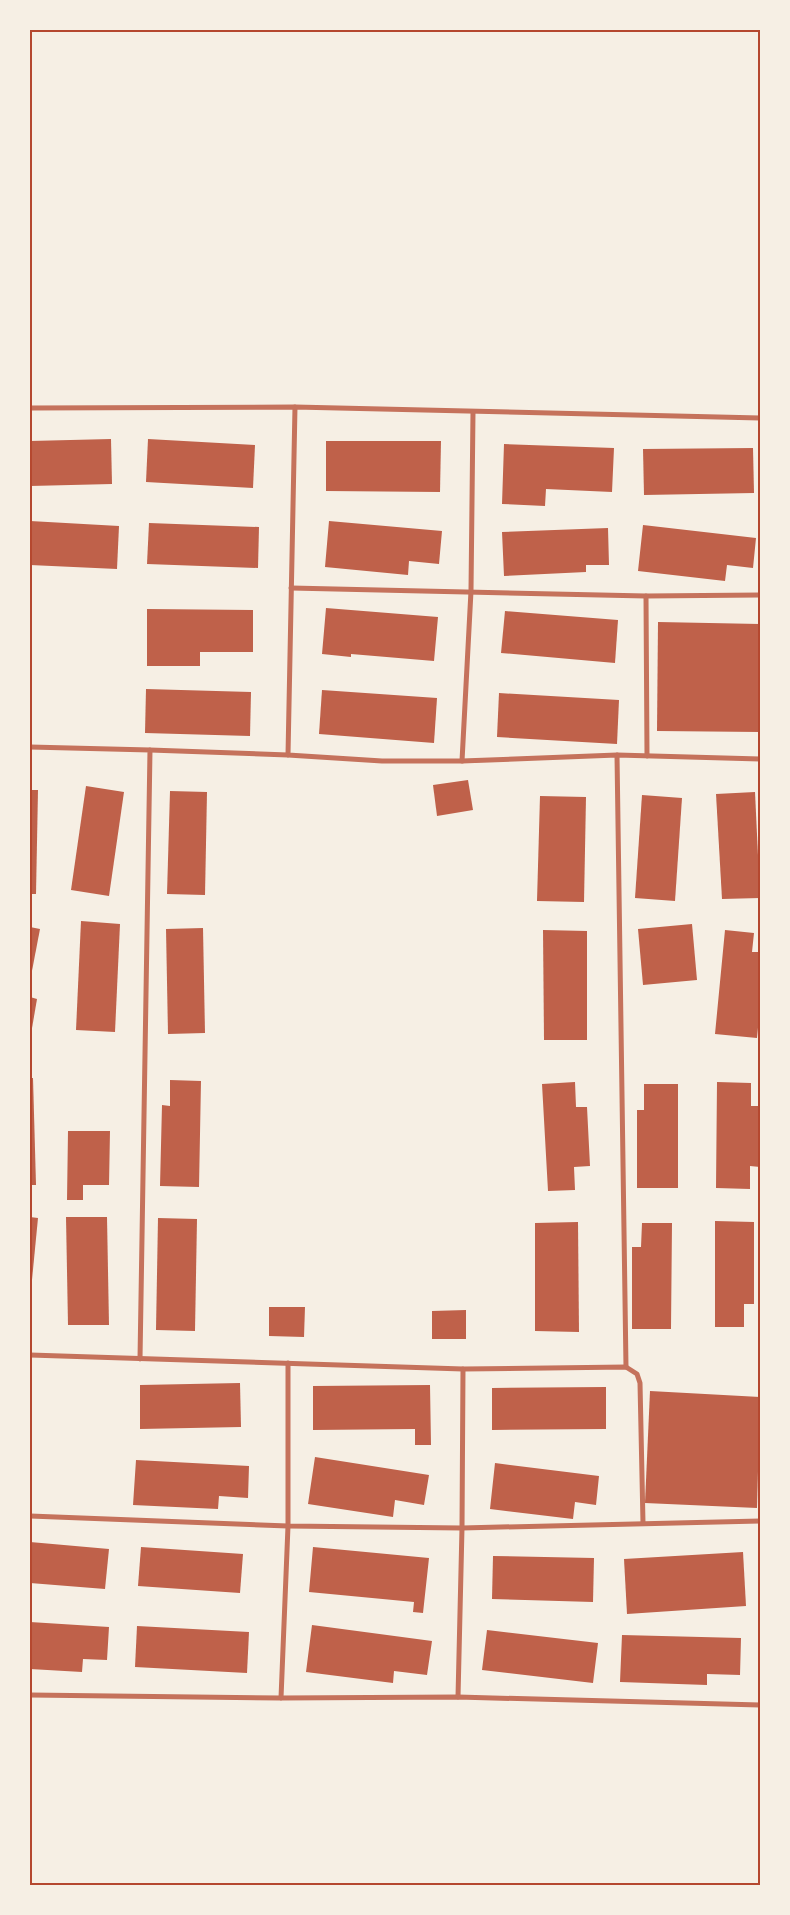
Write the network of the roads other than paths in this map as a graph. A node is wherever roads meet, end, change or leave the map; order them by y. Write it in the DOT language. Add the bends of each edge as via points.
graph roads {
  1 [pos="295,407"];
  2 [pos="30,408"];
  3 [pos="473,412"];
  4 [pos="760,418"];
  5 [pos="292,588"];
  6 [pos="471,591"];
  7 [pos="760,595"];
  8 [pos="646,596"];
  9 [pos="30,747"];
  10 [pos="150,750"];
  11 [pos="288,754"];
  12 [pos="617,755"];
  13 [pos="647,756"];
  14 [pos="760,759"];
  15 [pos="462,761"];
  16 [pos="30,1355"];
  17 [pos="140,1359"];
  18 [pos="288,1363"];
  19 [pos="626,1367"];
  20 [pos="463,1368"];
  21 [pos="30,1516"];
  22 [pos="760,1521"];
  23 [pos="643,1523"];
  24 [pos="288,1526"];
  25 [pos="462,1528"];
  26 [pos="30,1695"];
  27 [pos="458,1697"];
  28 [pos="281,1698"];
  29 [pos="760,1705"];
  1 -- 2 [label="street"];
  1 -- 3 [label="street"];
  1 -- 5 [label="street"];
  3 -- 4 [label="street"];
  3 -- 6 [label="street"];
  5 -- 6 [label="street"];
  5 -- 11 [label="street"];
  6 -- 8 [label="street"];
  6 -- 15 [label="street"];
  7 -- 8 [label="street"];
  8 -- 13 [label="street"];
  9 -- 10 [label="street"];
  10 -- 11 [label="street"];
  10 -- 17 [label="street"];
  11 -- 15 [label="street" via="382,761"];
  12 -- 13 [label="street"];
  12 -- 15 [label="street"];
  12 -- 19 [label="street"];
  13 -- 14 [label="street"];
  16 -- 17 [label="street"];
  17 -- 18 [label="street"];
  18 -- 20 [label="street"];
  18 -- 24 [label="street"];
  19 -- 20 [label="street"];
  19 -- 23 [label="street" via="637,1374 640,1383"];
  20 -- 25 [label="street"];
  21 -- 24 [label="street"];
  22 -- 23 [label="street"];
  23 -- 25 [label="street"];
  24 -- 25 [label="street"];
  24 -- 28 [label="street"];
  25 -- 27 [label="street"];
  26 -- 28 [label="street"];
  27 -- 28 [label="street"];
  27 -- 29 [label="street"];
}
